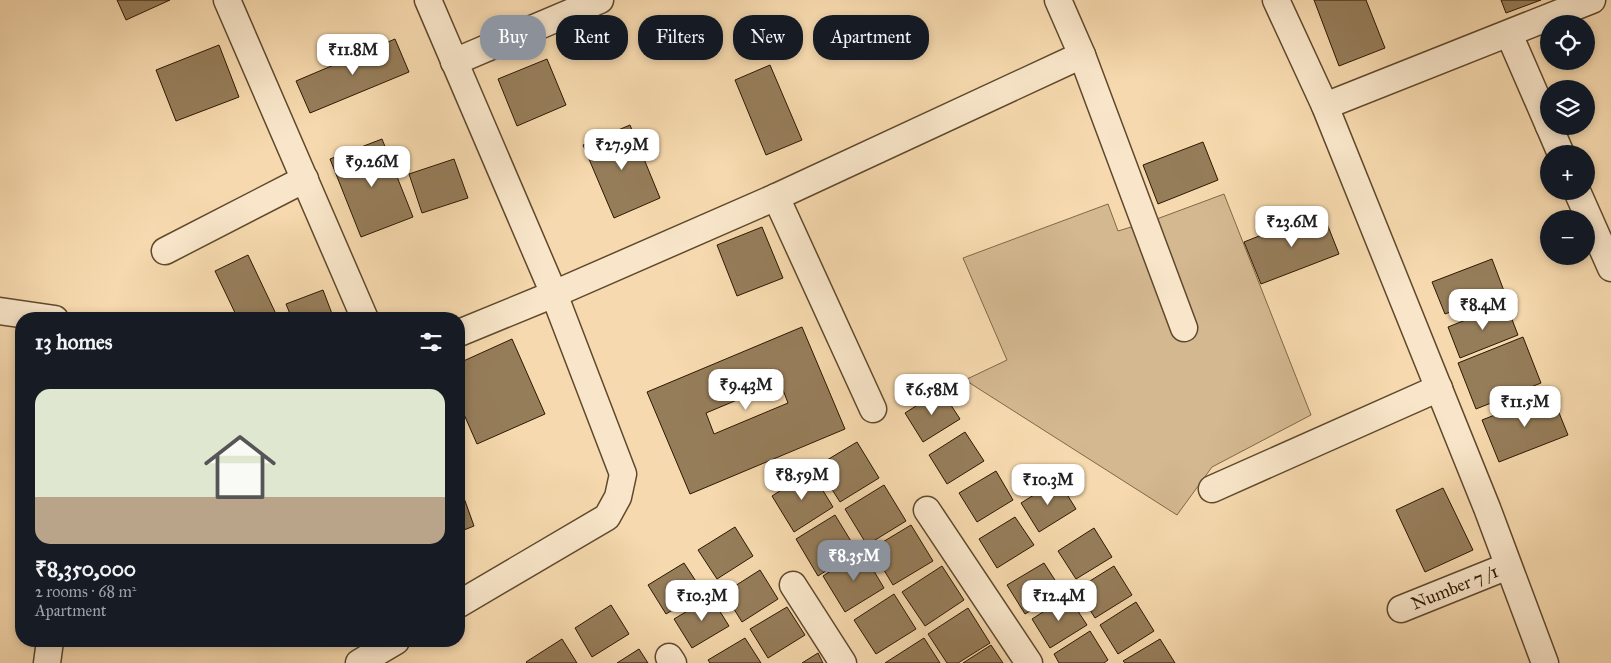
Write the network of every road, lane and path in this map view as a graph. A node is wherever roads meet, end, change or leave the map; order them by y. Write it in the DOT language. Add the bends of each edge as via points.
graph roads {
  1 [pos="227,0"];
  2 [pos="428,0"];
  3 [pos="600,0"];
  4 [pos="1058,0"];
  5 [pos="1276,0"];
  6 [pos="1592,0"];
  7 [pos="1509,34"];
  8 [pos="1082,55"];
  9 [pos="454,62"];
  10 [pos="1540,105"];
  11 [pos="1325,106"];
  12 [pos="305,179"];
  13 [pos="776,197"];
  14 [pos="1582,200"];
  15 [pos="166,250"];
  16 [pos="1611,268"];
  17 [pos="554,294"];
  18 [pos="0,311"];
  19 [pos="362,312"];
  20 [pos="15,313"];
  21 [pos="1184,328"];
  22 [pos="465,331"];
  23 [pos="1439,388"];
  24 [pos="872,409"];
  25 [pos="1212,488"];
  26 [pos="927,510"];
  27 [pos="1508,566"];
  28 [pos="793,586"];
  29 [pos="465,600"];
  30 [pos="1401,609"];
  31 [pos="49,647"];
  32 [pos="386,647"];
  33 [pos="47,663"];
  34 [pos="359,663"];
  35 [pos="843,663"];
  36 [pos="1030,663"];
  37 [pos="1545,663"];
  1 -- 12 [label="street"];
  2 -- 9 [label="street"];
  3 -- 9 [label="street"];
  4 -- 8 [label="street"];
  5 -- 11 [label="street"];
  6 -- 7 [label="street"];
  7 -- 10 [label="street"];
  7 -- 11 [label="street"];
  8 -- 13 [label="street"];
  8 -- 21 [label="street"];
  9 -- 17 [label="street"];
  11 -- 23 [label="street"];
  12 -- 15 [label="street"];
  12 -- 19 [label="street"];
  13 -- 17 [label="street"];
  13 -- 24 [label="street"];
  14 -- 16 [label="street"];
  17 -- 22 [label="street"];
  17 -- 29 [label="street" via="623,474 618,498 607,517"];
  18 -- 20 [label="street"];
  23 -- 25 [label="street"];
  23 -- 27 [label="street"];
  26 -- 36 [label="street"];
  27 -- 30 [label="street, Number 7 /1"];
  27 -- 37 [label="street"];
  28 -- 35 [label="street"];
  31 -- 33 [label="street"];
  32 -- 34 [label="street"];
}
